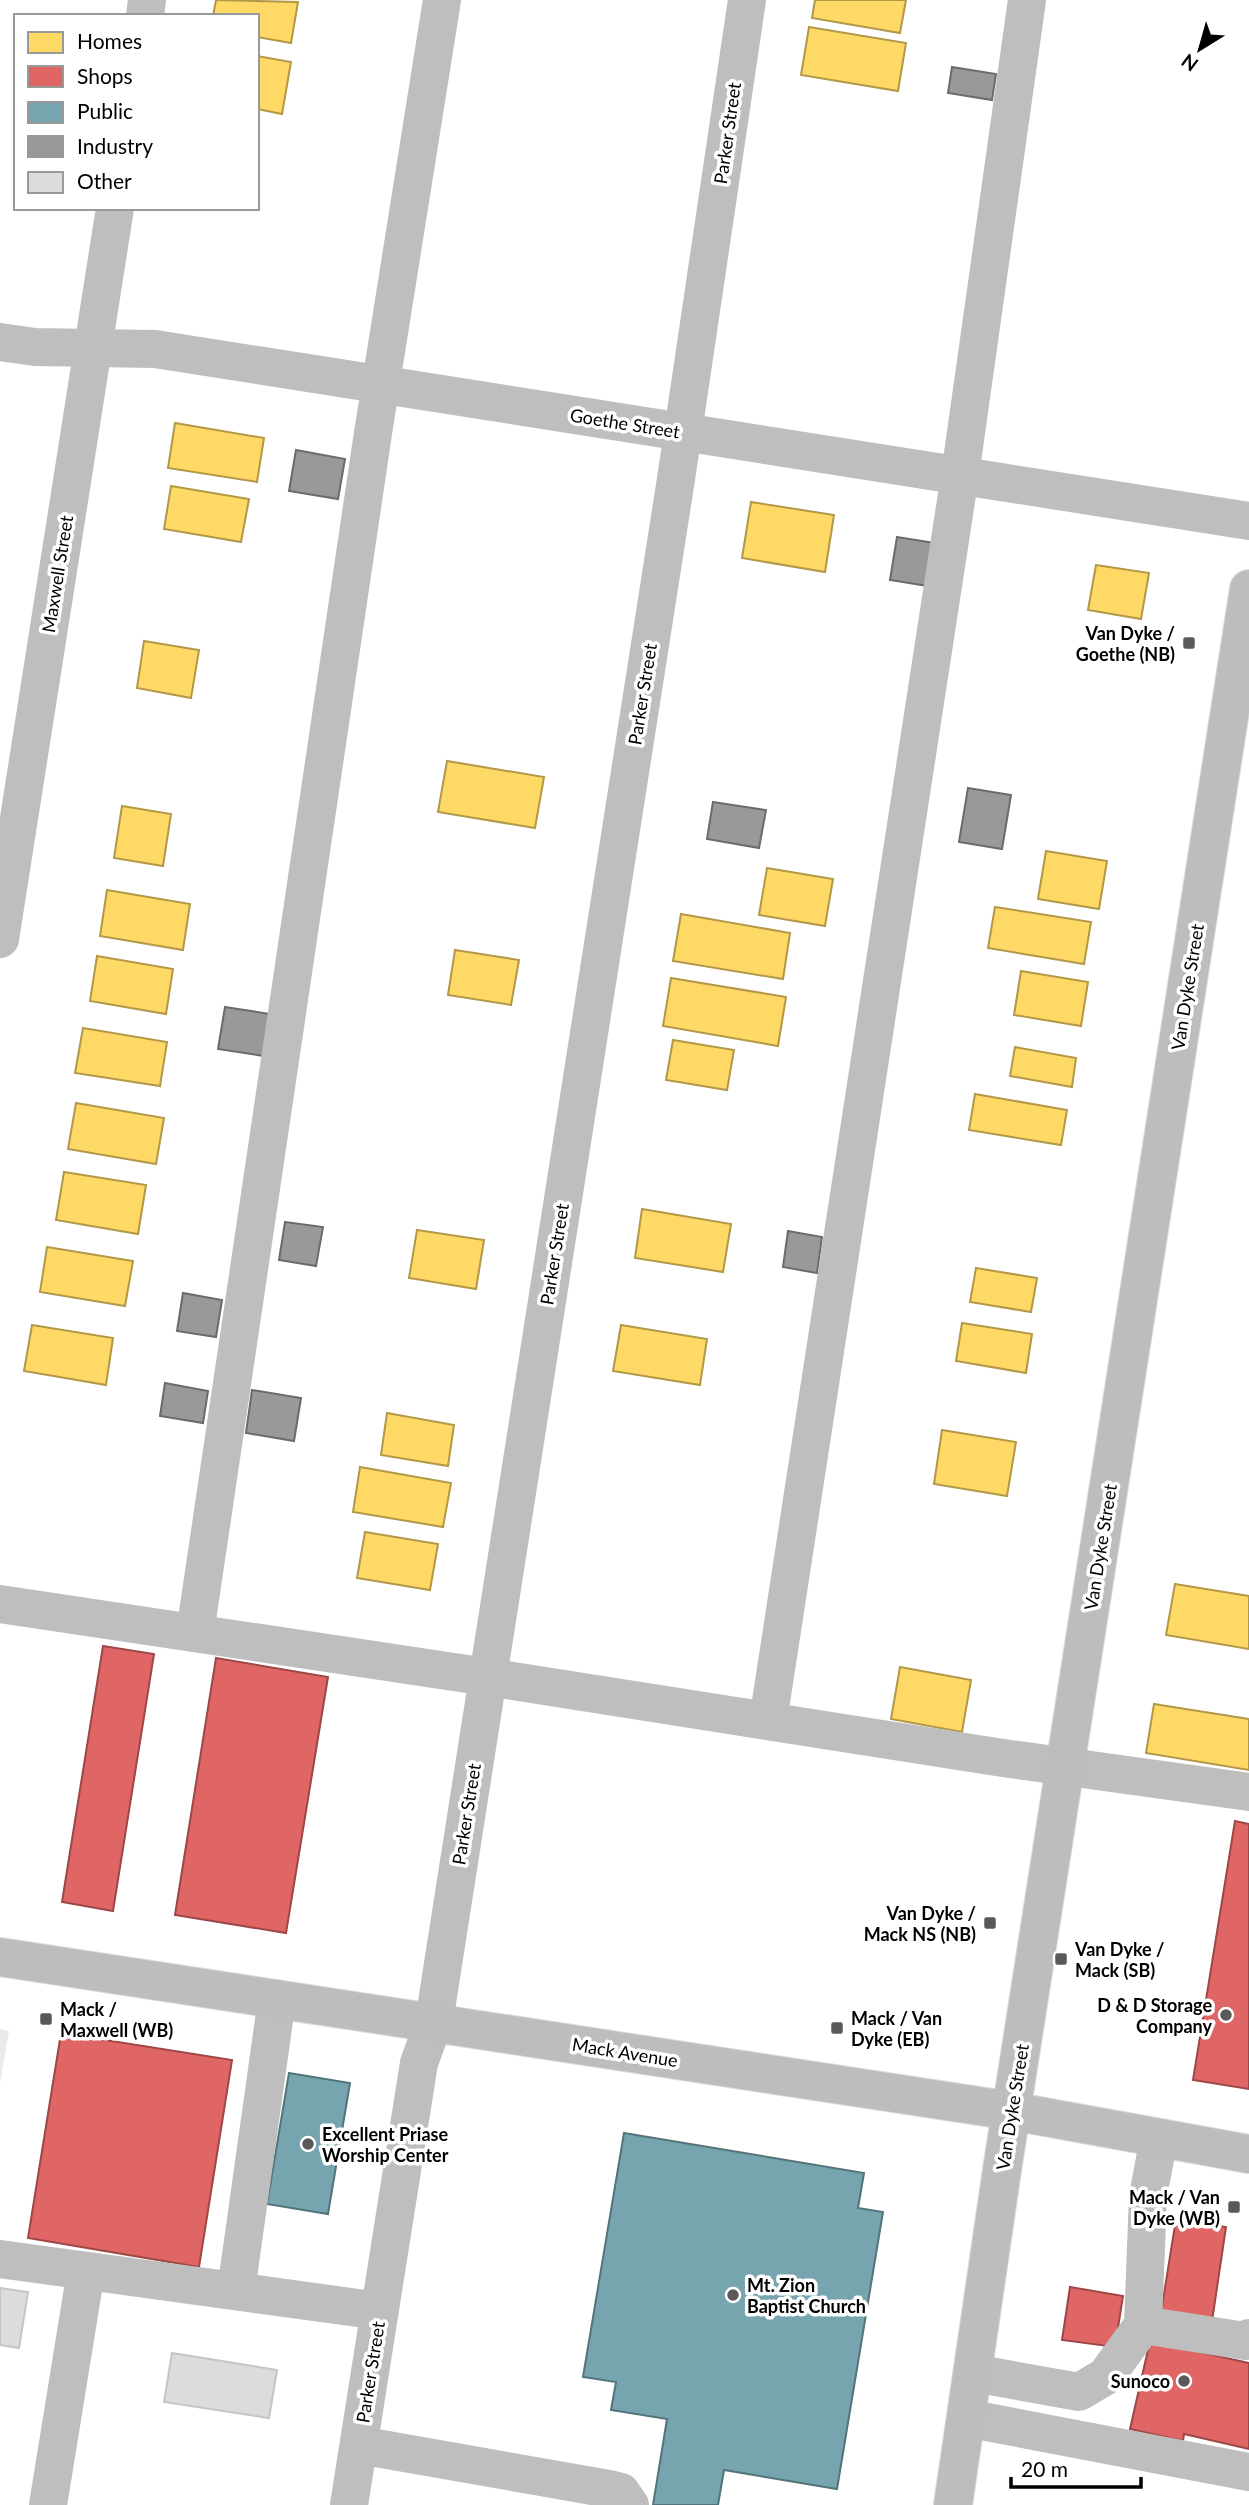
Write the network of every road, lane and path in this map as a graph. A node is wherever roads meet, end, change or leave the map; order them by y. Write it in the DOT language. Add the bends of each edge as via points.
graph roads {
  1 [pos="442,0"];
  2 [pos="747,0"];
  3 [pos="1027,0"];
  4 [pos="115,210"];
  5 [pos="0,342"];
  6 [pos="93,347"];
  7 [pos="381,384"];
  8 [pos="683,432"];
  9 [pos="960,475"];
  10 [pos="1249,521"];
  11 [pos="1249,589"];
  12 [pos="0,939"];
  13 [pos="0,1604"];
  14 [pos="195,1633"];
  15 [pos="488,1677"];
  16 [pos="768,1721"];
  17 [pos="1065,1767"];
  18 [pos="1249,1792"];
  19 [pos="0,1957"];
  20 [pos="277,1999"];
  21 [pos="433,2022"];
  22 [pos="1012,2111"];
  23 [pos="1159,2138"];
  24 [pos="1249,2154"];
  25 [pos="0,2259"];
  26 [pos="86,2271"];
  27 [pos="236,2291"];
  28 [pos="380,2311"];
  29 [pos="1143,2325"];
  30 [pos="1249,2338"];
  31 [pos="973,2373"];
  32 [pos="966,2418"];
  33 [pos="359,2445"];
  34 [pos="1249,2472"];
  35 [pos="48,2505"];
  36 [pos="349,2505"];
  37 [pos="630,2505"];
  38 [pos="953,2505"];
  1 -- 7 [label="street"];
  2 -- 8 [label="street, Parker Street"];
  3 -- 9 [label="street"];
  4 -- 6 [label="street, Maxwell Street"];
  5 -- 6 [label="street, Goethe Street"];
  6 -- 7 [label="street, Goethe Street" via="155,349"];
  6 -- 12 [label="street, Maxwell Street"];
  7 -- 8 [label="street, Goethe Street"];
  7 -- 14 [label="street"];
  8 -- 9 [label="street, Goethe Street"];
  8 -- 15 [label="street, Parker Street"];
  9 -- 10 [label="street, Goethe Street"];
  9 -- 16 [label="street"];
  11 -- 17 [label="main road, Van Dyke Street"];
  13 -- 14 [label="street"];
  14 -- 15 [label="street"];
  15 -- 16 [label="street"];
  15 -- 21 [label="street, Parker Street"];
  16 -- 17 [label="street"];
  17 -- 18 [label="street"];
  17 -- 22 [label="main road, Van Dyke Street"];
  19 -- 20 [label="main road, Mack Avenue"];
  20 -- 21 [label="main road, Mack Avenue"];
  20 -- 27 [label="street"];
  21 -- 22 [label="main road, Mack Avenue"];
  21 -- 28 [label="street, Parker Street" via="419,2063"];
  22 -- 23 [label="main road, Mack Avenue"];
  22 -- 31 [label="main road, Van Dyke Street"];
  23 -- 24 [label="main road, Mack Avenue"];
  23 -- 29 [label="street" via="1149,2196"];
  25 -- 26 [label="street"];
  26 -- 27 [label="street"];
  26 -- 35 [label="street"];
  27 -- 28 [label="street"];
  28 -- 33 [label="street, Parker Street"];
  29 -- 30 [label="street"];
  29 -- 31 [label="street" via="1106,2376 1079,2392"];
  31 -- 32 [label="main road, Van Dyke Street"];
  32 -- 34 [label="street"];
  32 -- 38 [label="main road, Van Dyke Street"];
  33 -- 36 [label="street, Parker Street"];
  33 -- 37 [label="street" via="610,2489 621,2492"];
}
